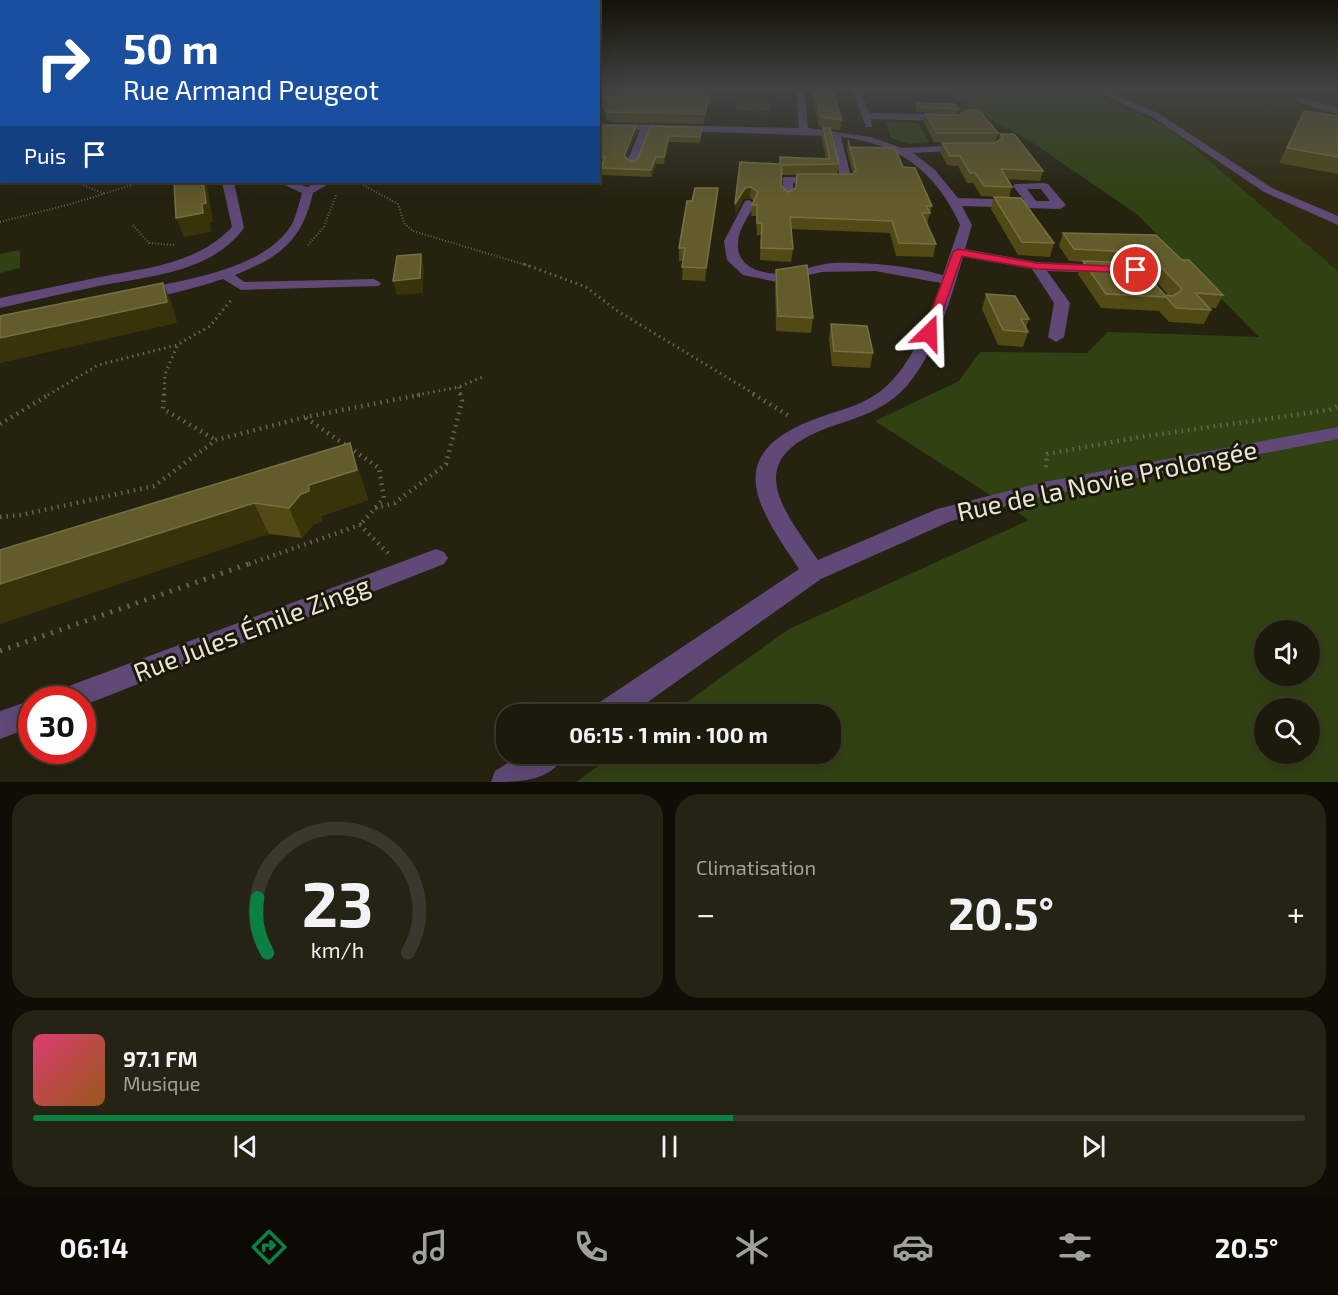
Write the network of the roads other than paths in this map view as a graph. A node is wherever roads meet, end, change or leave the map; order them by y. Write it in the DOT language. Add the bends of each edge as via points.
graph roads {
  1 [pos="803,125"];
  2 [pos="869,125"];
  3 [pos="1171,125"];
  4 [pos="600,127"];
  5 [pos="646,128"];
  6 [pos="804,132"];
  7 [pos="836,135"];
  8 [pos="862,138"];
  9 [pos="972,147"];
  10 [pos="900,151"];
  11 [pos="631,164"];
  12 [pos="228,183"];
  13 [pos="287,183"];
  14 [pos="324,183"];
  15 [pos="308,191"];
  16 [pos="788,197"];
  17 [pos="956,202"];
  18 [pos="749,204"];
  19 [pos="1033,205"];
  20 [pos="1338,221"];
  21 [pos="958,252"];
  22 [pos="1037,266"];
  23 [pos="1114,269"];
  24 [pos="225,274"];
  25 [pos="950,281"];
  26 [pos="374,283"];
  27 [pos="125,298"];
  28 [pos="0,303"];
  29 [pos="1056,337"];
  30 [pos="1338,433"];
  31 [pos="436,558"];
  32 [pos="813,572"];
  33 [pos="96,688"];
  34 [pos="622,704"];
  35 [pos="18,718"];
  36 [pos="0,725"];
  37 [pos="534,764"];
  38 [pos="506,782"];
  1 -- 6 [label="street"];
  2 -- 8 [label="street" via="871,129"];
  3 -- 20 [label="street" via="1268,190"];
  4 -- 5 [label="street"];
  5 -- 6 [label="street"];
  5 -- 11 [label="street"];
  6 -- 7 [label="street"];
  7 -- 8 [label="street"];
  7 -- 16 [label="street" via="846,181 787,179"];
  8 -- 10 [label="street"];
  9 -- 10 [label="street"];
  10 -- 17 [label="street" via="934,175"];
  12 -- 28 [label="street" via="238,228 208,253 165,268"];
  13 -- 15 [label="street"];
  14 -- 15 [label="street"];
  15 -- 24 [label="street" via="303,215 284,242 259,259"];
  17 -- 19 [label="street"];
  17 -- 21 [label="street" via="966,225"];
  18 -- 25 [label="street" via="731,240 731,256 752,274 770,278 822,268 894,268"];
  21 -- 22 [label="street"];
  21 -- 25 [label="street"];
  22 -- 23 [label="street"];
  22 -- 29 [label="street" via="1062,303"];
  24 -- 26 [label="street" via="240,286"];
  24 -- 27 [label="street"];
  25 -- 32 [label="street" via="929,333 909,370 889,394 858,410 799,431 775,450 763,472 770,505"];
  30 -- 32 [label="street, Rue de la Novie Prolongée" via="1044,489 945,515"];
  31 -- 33 [label="street, Rue Jules Émile Zingg"];
  32 -- 34 [label="street, Rue de la Novie Prolongée"];
  35 -- 36 [label="street"];
  37 -- 38 [label="street"];
}
